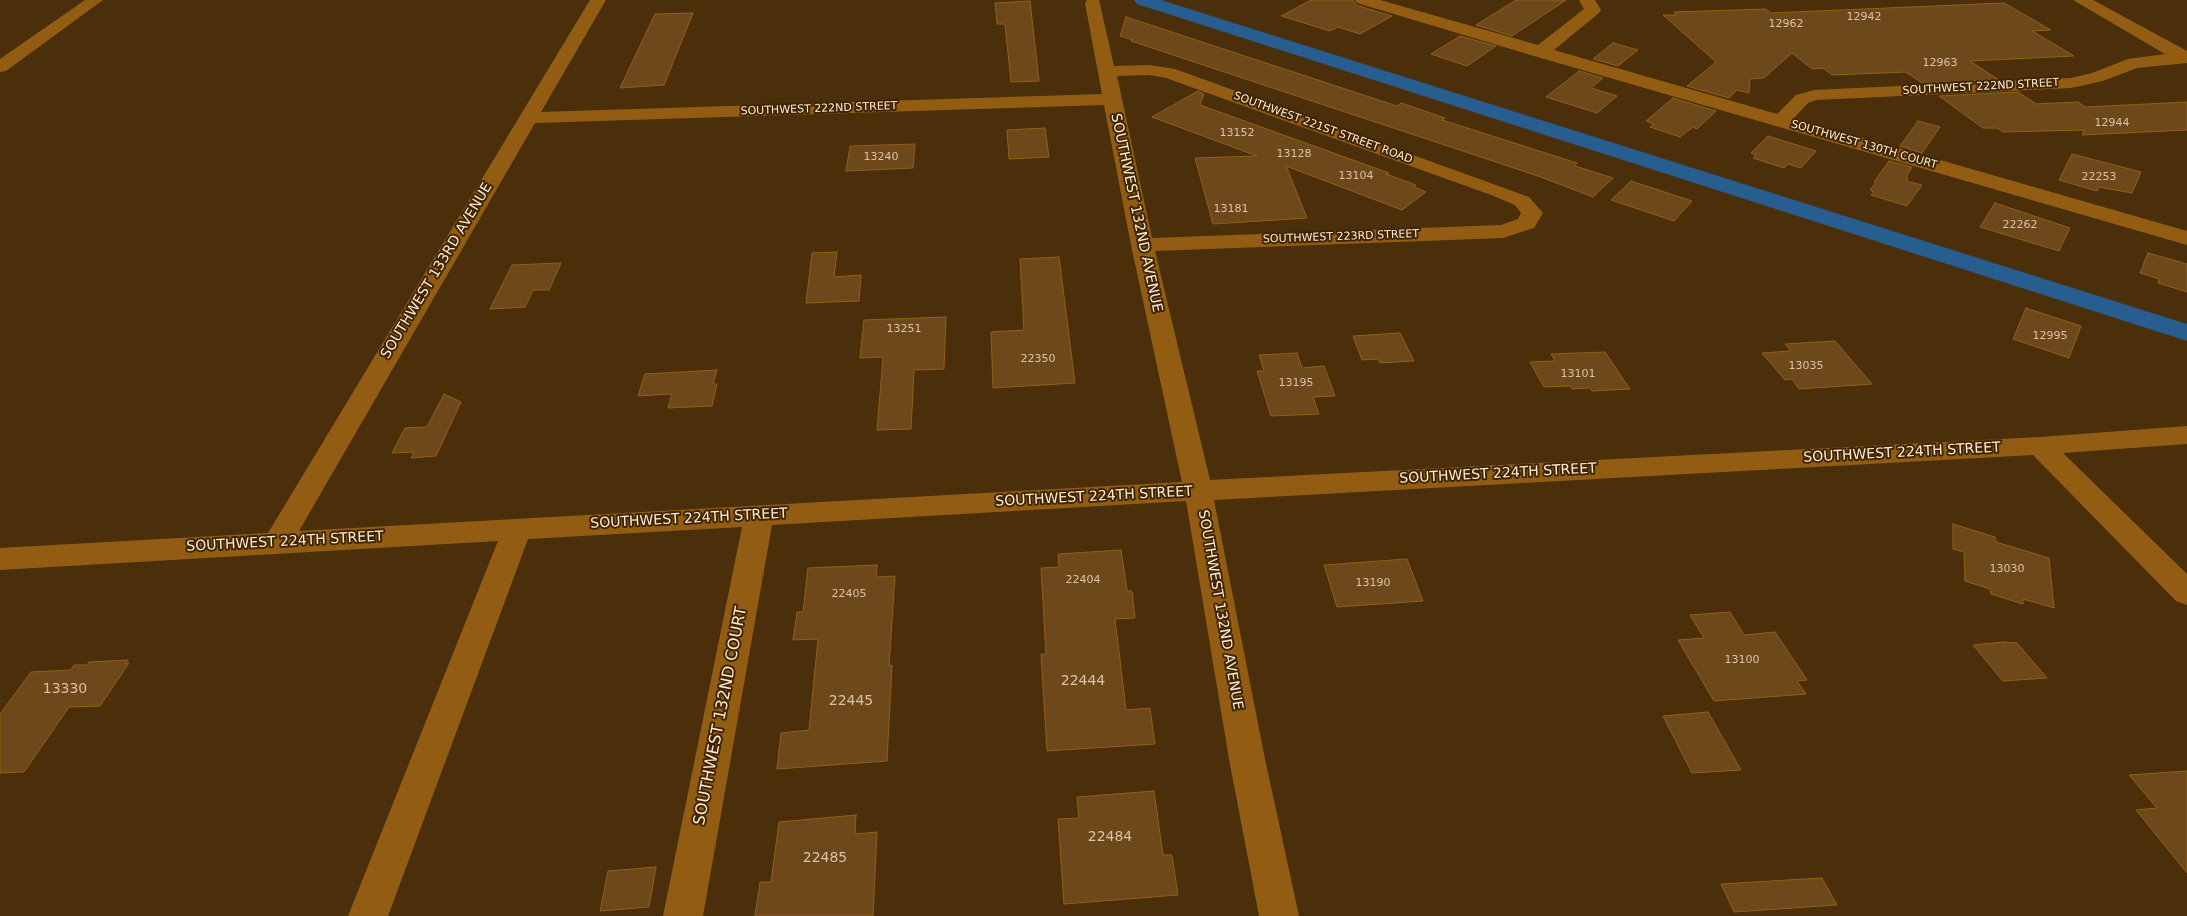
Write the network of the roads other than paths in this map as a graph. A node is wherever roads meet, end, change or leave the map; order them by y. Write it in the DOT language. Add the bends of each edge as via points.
graph roads {
  1 [pos="95,0"];
  2 [pos="598,0"];
  3 [pos="1363,0"];
  4 [pos="1587,0"];
  5 [pos="1600,0"];
  6 [pos="2081,0"];
  7 [pos="1093,3"];
  8 [pos="1540,52"];
  9 [pos="2186,57"];
  10 [pos="0,67"];
  11 [pos="1106,71"];
  12 [pos="1111,99"];
  13 [pos="528,118"];
  14 [pos="1781,121"];
  15 [pos="1532,213"];
  16 [pos="2187,238"];
  17 [pos="1142,245"];
  18 [pos="2187,435"];
  19 [pos="2040,446"];
  20 [pos="1198,491"];
  21 [pos="760,515"];
  22 [pos="517,529"];
  23 [pos="277,543"];
  24 [pos="0,559"];
  25 [pos="2187,593"];
  26 [pos="368,916"];
  27 [pos="683,916"];
  28 [pos="1279,916"];
  1 -- 10 [label="street"];
  2 -- 13 [label="street, SOUTHWEST 133RD AVENUE"];
  3 -- 8 [label="street, SOUTHWEST 130TH COURT"];
  4 -- 5 [label="street"];
  4 -- 8 [label="street" via="1593,10"];
  6 -- 9 [label="street"];
  7 -- 11 [label="street, SOUTHWEST 132ND AVENUE"];
  8 -- 14 [label="street, SOUTHWEST 130TH COURT"];
  9 -- 14 [label="street, SOUTHWEST 222ND STREET" via="2134,63 2071,83 1814,95 1802,99"];
  11 -- 12 [label="street, SOUTHWEST 132ND AVENUE"];
  11 -- 15 [label="street, SOUTHWEST 221ST STREET ROAD" via="1169,73 1522,200"];
  12 -- 13 [label="street, SOUTHWEST 222ND STREET"];
  12 -- 17 [label="street, SOUTHWEST 132ND AVENUE"];
  13 -- 23 [label="street, SOUTHWEST 133RD AVENUE"];
  14 -- 16 [label="street, SOUTHWEST 130TH COURT"];
  15 -- 17 [label="street, SOUTHWEST 223RD STREET" via="1526,223 1503,231"];
  17 -- 20 [label="street, SOUTHWEST 132ND AVENUE"];
  18 -- 19 [label="street, SOUTHWEST 224TH STREET"];
  19 -- 20 [label="street, SOUTHWEST 224TH STREET"];
  19 -- 25 [label="street"];
  20 -- 21 [label="street, SOUTHWEST 224TH STREET"];
  20 -- 28 [label="street, SOUTHWEST 132ND AVENUE"];
  21 -- 22 [label="street, SOUTHWEST 224TH STREET"];
  21 -- 27 [label="street, SOUTHWEST 132ND COURT"];
  22 -- 23 [label="street, SOUTHWEST 224TH STREET"];
  22 -- 26 [label="street"];
  23 -- 24 [label="street, SOUTHWEST 224TH STREET"];
}
